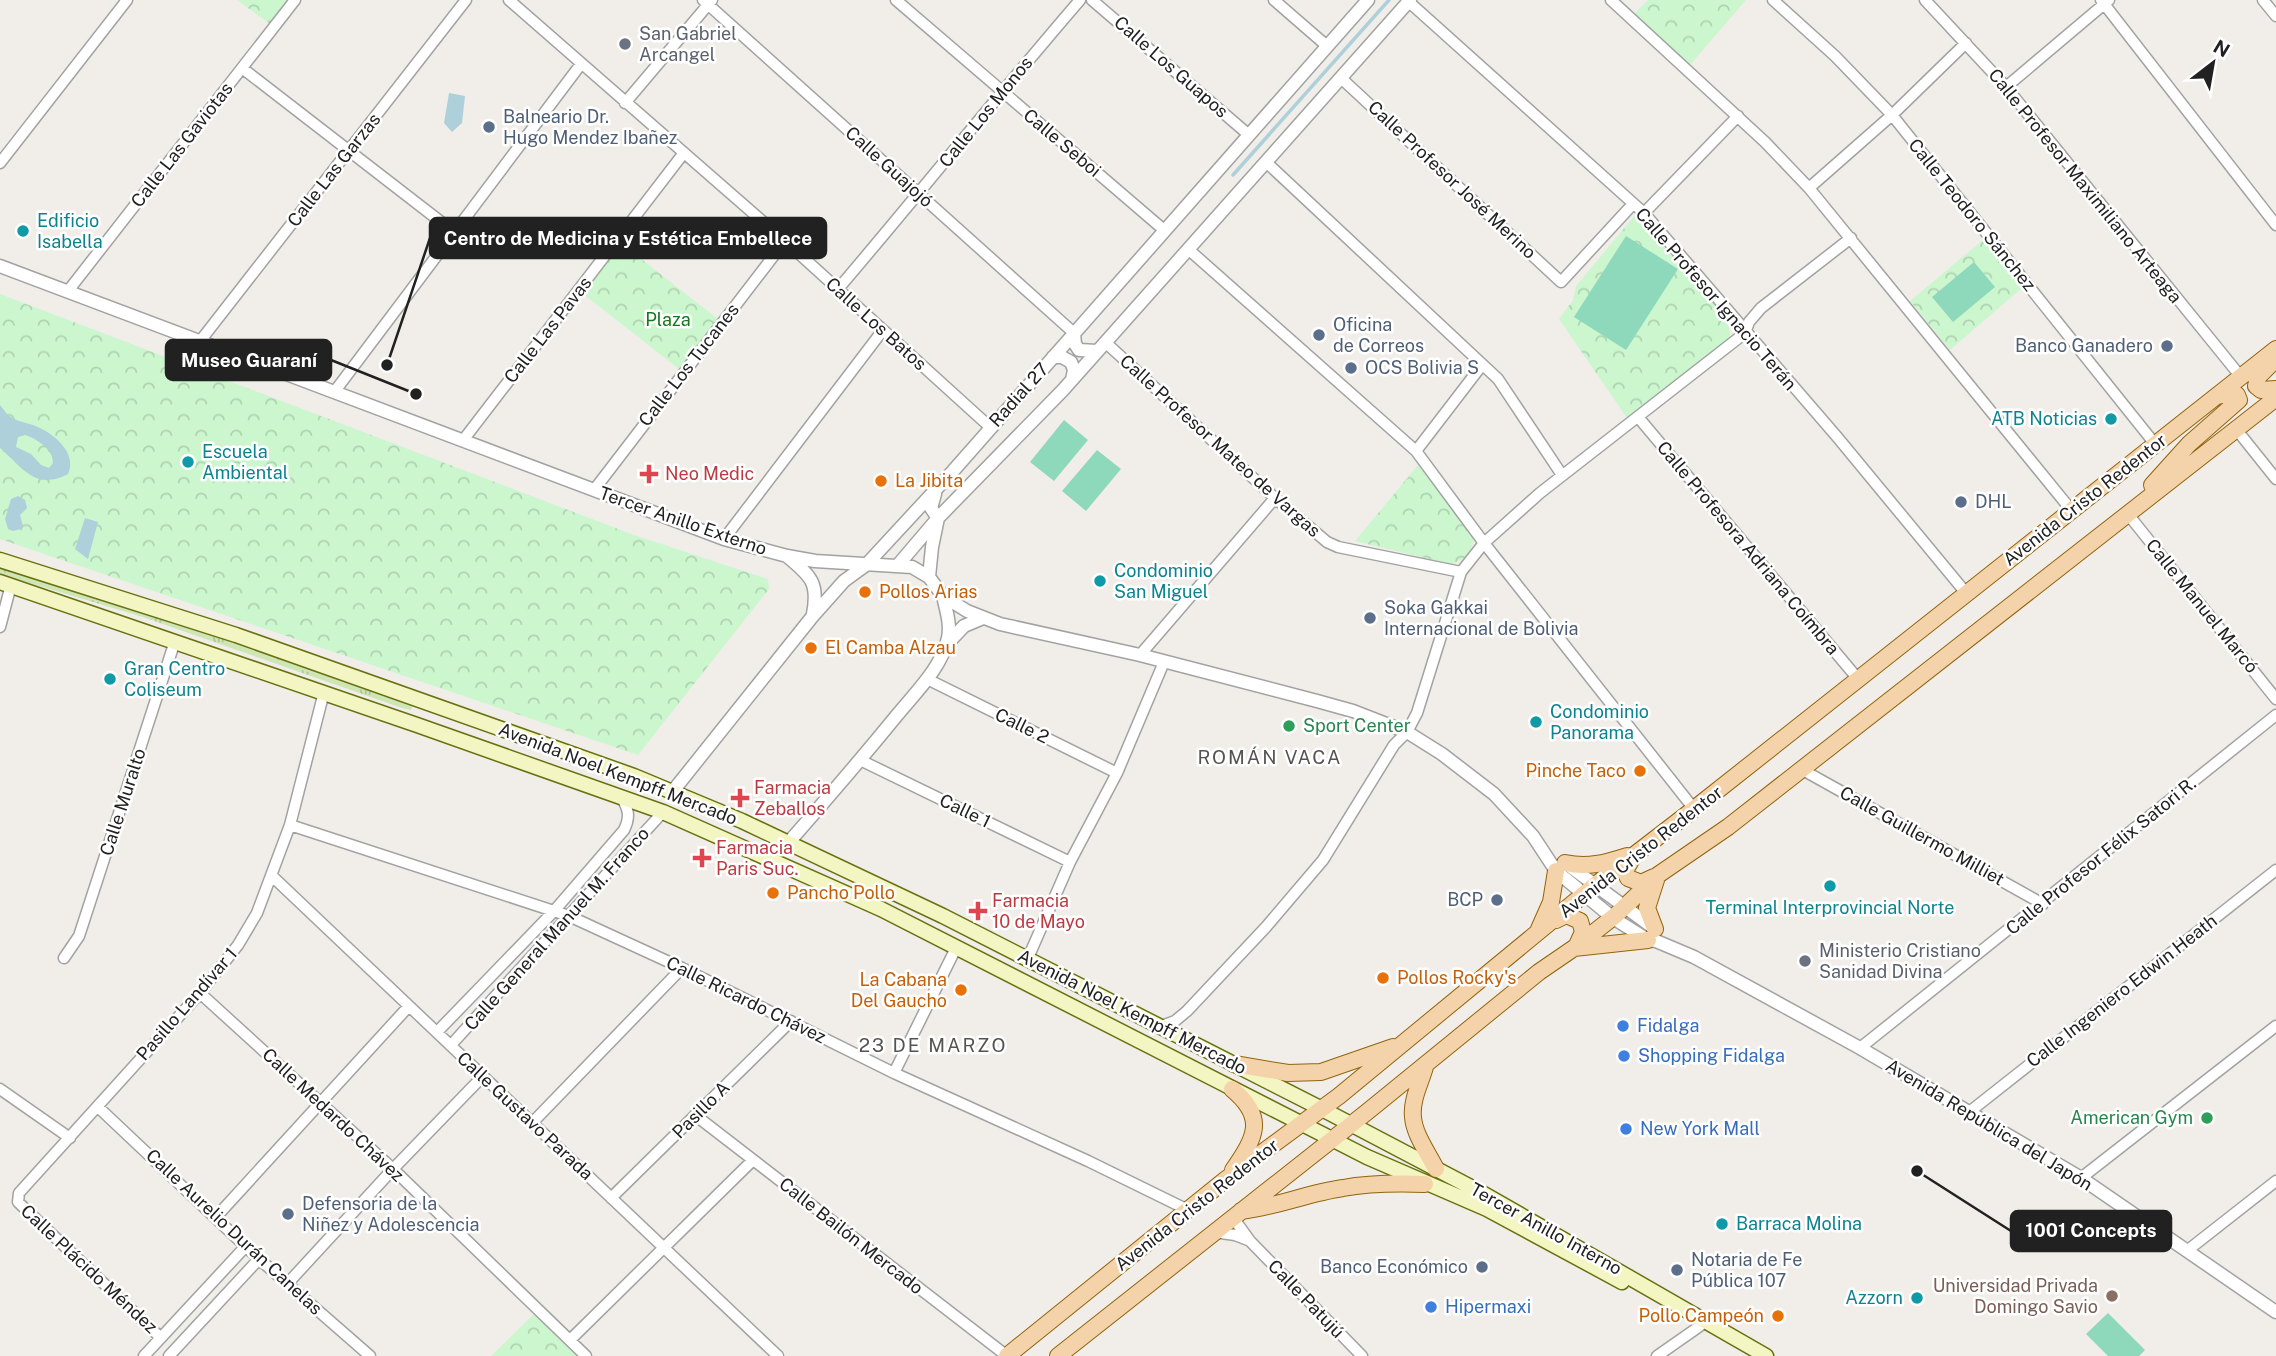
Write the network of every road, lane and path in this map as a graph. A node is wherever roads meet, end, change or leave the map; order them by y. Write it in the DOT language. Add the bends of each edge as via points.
graph roads {
  1 [pos="127,0"];
  2 [pos="295,0"];
  3 [pos="466,0"];
  4 [pos="509,0"];
  5 [pos="896,0"];
  6 [pos="1080,0"];
  7 [pos="1092,0"];
  8 [pos="1274,0"];
  9 [pos="1368,0"];
  10 [pos="1611,0"];
  11 [pos="1773,0"];
  12 [pos="1925,0"];
  13 [pos="2263,0"];
  14 [pos="708,1"];
  15 [pos="1409,1"];
  16 [pos="2105,1"];
  17 [pos="2276,16"];
  18 [pos="1966,43"];
  19 [pos="1327,46"];
  20 [pos="581,64"];
  21 [pos="242,68"];
  22 [pos="1342,79"];
  23 [pos="2006,87"];
  24 [pos="1001,91"];
  25 [pos="625,103"];
  26 [pos="1892,115"];
  27 [pos="1738,116"];
  28 [pos="1249,135"];
  29 [pos="349,150"];
  30 [pos="683,154"];
  31 [pos="1266,162"];
  32 [pos="0,163"];
  33 [pos="1809,188"];
  34 [pos="919,194"];
  35 [pos="1633,204"];
  36 [pos="1644,212"];
  37 [pos="2276,225"];
  38 [pos="1164,230"];
  39 [pos="454,232"];
  40 [pos="1851,238"];
  41 [pos="785,241"];
  42 [pos="1188,249"];
  43 [pos="0,266"];
  44 [pos="838,289"];
  45 [pos="68,291"];
  46 [pos="883,330"];
  47 [pos="1074,333"];
  48 [pos="1745,333"];
  49 [pos="201,340"];
  50 [pos="1101,346"];
  51 [pos="2276,349"];
  52 [pos="1053,357"];
  53 [pos="2276,360"];
  54 [pos="1482,365"];
  55 [pos="2241,377"];
  56 [pos="1072,380"];
  57 [pos="2276,389"];
  58 [pos="335,391"];
  59 [pos="2276,398"];
  60 [pos="2206,404"];
  61 [pos="1638,417"];
  62 [pos="990,427"];
  63 [pos="2236,429"];
  64 [pos="464,439"];
  65 [pos="2155,444"];
  66 [pos="1416,451"];
  67 [pos="1562,475"];
  68 [pos="2276,479"];
  69 [pos="941,483"];
  70 [pos="594,490"];
  71 [pos="1275,498"];
  72 [pos="2141,502"];
  73 [pos="2072,511"];
  74 [pos="2127,513"];
  75 [pos="938,518"];
  76 [pos="724,539"];
  77 [pos="1484,543"];
  78 [pos="788,556"];
  79 [pos="0,560"];
  80 [pos="866,565"];
  81 [pos="898,565"];
  82 [pos="1461,572"];
  83 [pos="929,577"];
  84 [pos="6,584"];
  85 [pos="1966,593"];
  86 [pos="943,596"];
  87 [pos="812,617"];
  88 [pos="984,618"];
  89 [pos="0,627"];
  90 [pos="175,641"];
  91 [pos="946,645"];
  92 [pos="1140,656"];
  93 [pos="1164,662"];
  94 [pos="927,679"];
  95 [pos="1858,679"];
  96 [pos="324,692"];
  97 [pos="2276,699"];
  98 [pos="424,702"];
  99 [pos="2276,715"];
  100 [pos="417,725"];
  101 [pos="1407,732"];
  102 [pos="860,760"];
  103 [pos="1801,769"];
  104 [pos="1117,772"];
  105 [pos="673,791"];
  106 [pos="621,796"];
  107 [pos="1694,809"];
  108 [pos="663,812"];
  109 [pos="290,825"];
  110 [pos="789,842"];
  111 [pos="1636,853"];
  112 [pos="1070,862"];
  113 [pos="840,867"];
  114 [pos="1561,867"];
  115 [pos="2276,870"];
  116 [pos="1658,875"];
  117 [pos="272,876"];
  118 [pos="831,887"];
  119 [pos="1589,890"];
  120 [pos="2043,904"];
  121 [pos="554,911"];
  122 [pos="1619,912"];
  123 [pos="569,916"];
  124 [pos="1552,922"];
  125 [pos="1537,933"];
  126 [pos="1652,934"];
  127 [pos="1576,947"];
  128 [pos="956,948"];
  129 [pos="64,958"];
  130 [pos="1028,958"];
  131 [pos="682,968"];
  132 [pos="200,993"];
  133 [pos="409,1006"];
  134 [pos="1188,1011"];
  135 [pos="791,1021"];
  136 [pos="2276,1026"];
  137 [pos="1159,1027"];
  138 [pos="437,1032"];
  139 [pos="1405,1042"];
  140 [pos="1189,1043"];
  141 [pos="451,1045"];
  142 [pos="1860,1048"];
  143 [pos="1234,1064"];
  144 [pos="1426,1066"];
  145 [pos="894,1073"];
  146 [pos="483,1076"];
  147 [pos="0,1089"];
  148 [pos="1231,1089"];
  149 [pos="322,1103"];
  150 [pos="98,1107"];
  151 [pos="1322,1109"];
  152 [pos="1968,1113"];
  153 [pos="695,1115"];
  154 [pos="532,1123"];
  155 [pos="1303,1124"];
  156 [pos="1351,1125"];
  157 [pos="70,1138"];
  158 [pos="1333,1139"];
  159 [pos="753,1160"];
  160 [pos="393,1169"];
  161 [pos="1436,1169"];
  162 [pos="2081,1178"];
  163 [pos="1225,1180"];
  164 [pos="2276,1181"];
  165 [pos="1425,1184"];
  166 [pos="611,1198"];
  167 [pos="18,1202"];
  168 [pos="1188,1210"];
  169 [pos="1237,1213"];
  170 [pos="216,1217"];
  171 [pos="1214,1232"];
  172 [pos="1251,1241"];
  173 [pos="246,1246"];
  174 [pos="664,1248"];
  175 [pos="2188,1250"];
  176 [pos="260,1259"];
  177 [pos="288,1283"];
  178 [pos="209,1286"];
  179 [pos="223,1298"];
  180 [pos="2276,1312"];
  181 [pos="1700,1326"];
  182 [pos="160,1337"];
  183 [pos="569,1340"];
  184 [pos="175,1354"];
  185 [pos="144,1356"];
  186 [pos="370,1356"];
  187 [pos="586,1356"];
  188 [pos="778,1356"];
  189 [pos="1007,1356"];
  190 [pos="1058,1356"];
  191 [pos="1362,1356"];
  192 [pos="1657,1356"];
  193 [pos="1751,1356"];
  194 [pos="1766,1356"];
  1 -- 32 [label="street"];
  2 -- 21 [label="street, Calle Las Gaviotas"];
  3 -- 29 [label="street, Calle Las Garzas"];
  4 -- 20 [label="street, Calle Los Batos"];
  5 -- 24 [label="street, Calle Seboi"];
  6 -- 24 [label="street, Calle Los Monos"];
  7 -- 28 [label="street, Calle Los Guapos"];
  8 -- 19 [label="street"];
  9 -- 19 [label="street, Radial 27"];
  10 -- 27 [label="street"];
  11 -- 26 [label="street, Calle Teodoro Sánchez"];
  12 -- 18 [label="street, Calle Profesor Maximiliano Arteaga"];
  13 -- 17 [label="street"];
  14 -- 25 [label="street"];
  14 -- 34 [label="street, Calle Guajojó"];
  15 -- 22 [label="street, Radial 27"];
  15 -- 35 [label="street, Calle Profesor Ignacio Terán"];
  16 -- 23 [label="street"];
  16 -- 37 [label="street"];
  18 -- 23 [label="street, Calle Profesor Maximiliano Arteaga"];
  18 -- 26 [label="street"];
  19 -- 28 [label="street, Radial 27"];
  20 -- 25 [label="street, Calle Los Batos"];
  20 -- 39 [label="street"];
  21 -- 29 [label="street"];
  21 -- 45 [label="street, Calle Las Gaviotas"];
  22 -- 31 [label="street, Radial 27"];
  22 -- 35 [label="street, Calle Profesor José Merino" via="1561,282"];
  23 -- 55 [label="street, Calle Profesor Maximiliano Arteaga"];
  24 -- 34 [label="street, Calle Los Monos"];
  24 -- 38 [label="street, Calle Seboi"];
  25 -- 30 [label="street, Calle Los Batos"];
  26 -- 33 [label="street"];
  26 -- 65 [label="street, Calle Teodoro Sánchez"];
  27 -- 33 [label="street"];
  27 -- 36 [label="street"];
  28 -- 38 [label="street, Radial 27"];
  29 -- 39 [label="street"];
  29 -- 49 [label="street, Calle Las Garzas"];
  30 -- 41 [label="street, Calle Los Batos"];
  30 -- 64 [label="street, Calle Las Pavas"];
  31 -- 42 [label="street, Radial 27"];
  31 -- 54 [label="street"];
  33 -- 40 [label="street"];
  34 -- 44 [label="street, Calle Los Monos"];
  34 -- 47 [label="street, Calle Guajojó"];
  35 -- 36 [label="street, Calle Profesor Ignacio Terán"];
  36 -- 48 [label="street, Calle Profesor Ignacio Terán"];
  38 -- 47 [label="street, Radial 27"];
  39 -- 58 [label="street"];
  40 -- 48 [label="street" via="1761,308"];
  40 -- 73 [label="street"];
  41 -- 44 [label="street, Calle Los Batos"];
  41 -- 70 [label="street, Calle Los Tucanes"];
  42 -- 50 [label="street, Radial 27"];
  42 -- 66 [label="street"];
  43 -- 45 [label="street, Tercer Anillo Externo"];
  44 -- 46 [label="street, Calle Los Batos"];
  45 -- 49 [label="street, Tercer Anillo Externo"];
  46 -- 62 [label="street, Calle Los Batos"];
  46 -- 76 [label="street"];
  47 -- 50 [label="street" via="1079,350"];
  47 -- 52 [label="street, Radial 27"];
  48 -- 61 [label="street"];
  48 -- 85 [label="street, Calle Profesor Ignacio Terán"];
  49 -- 58 [label="street, Tercer Anillo Externo"];
  50 -- 56 [label="street, Radial 27"];
  50 -- 71 [label="street, Calle Profesor Mateo de Vargas"];
  51 -- 55 [label="main road, Avenida Cristo Redentor"];
  52 -- 56 [label="street" via="1072,362"];
  52 -- 62 [label="street, Radial 27"];
  53 -- 57 [label="main road" via="2255,382 2258,389"];
  54 -- 66 [label="street"];
  54 -- 67 [label="street" via="1498,379"];
  55 -- 60 [label="main road, Avenida Cristo Redentor"];
  56 -- 75 [label="street, Radial 27"];
  58 -- 64 [label="street, Tercer Anillo Externo"];
  59 -- 63 [label="main road, Avenida Cristo Redentor"];
  60 -- 65 [label="main road, Avenida Cristo Redentor"];
  60 -- 72 [label="main road" via="2229,391 2239,397 2158,475"];
  61 -- 67 [label="street"];
  61 -- 95 [label="street, Calle Profesora Adriana Coímbra"];
  62 -- 69 [label="street, Radial 27"];
  63 -- 68 [label="street"];
  63 -- 72 [label="main road, Avenida Cristo Redentor"];
  64 -- 70 [label="street, Tercer Anillo Externo"];
  65 -- 73 [label="main road, Avenida Cristo Redentor"];
  66 -- 77 [label="street"];
  67 -- 77 [label="street"];
  69 -- 75 [label="street" via="930,508"];
  69 -- 80 [label="street, Radial 27"];
  70 -- 76 [label="street, Tercer Anillo Externo"];
  71 -- 82 [label="street, Calle Profesor Mateo de Vargas" via="1338,547"];
  71 -- 92 [label="street"];
  72 -- 74 [label="main road, Avenida Cristo Redentor"];
  73 -- 85 [label="main road, Avenida Cristo Redentor"];
  74 -- 97 [label="street, Calle Manuel Marcó"];
  74 -- 103 [label="main road, Avenida Cristo Redentor"];
  75 -- 81 [label="street, Radial 27"];
  75 -- 83 [label="street"];
  76 -- 78 [label="street, Tercer Anillo Externo"];
  77 -- 82 [label="street"];
  77 -- 107 [label="street"];
  78 -- 80 [label="street, Tercer Anillo Externo"];
  78 -- 87 [label="street" via="809,574 813,584"];
  79 -- 98 [label="main road, Avenida Noel Kempff Mercado" via="236,635"];
  80 -- 81 [label="street, Tercer Anillo Externo"];
  80 -- 87 [label="street, Radial 27" via="844,581"];
  81 -- 83 [label="street, Tercer Anillo Externo"];
  82 -- 101 [label="street" via="1418,713"];
  83 -- 86 [label="street"];
  84 -- 89 [label="street"];
  84 -- 90 [label="main road, Avenida Noel Kempff Mercado"];
  85 -- 95 [label="main road, Avenida Cristo Redentor"];
  86 -- 88 [label="street"];
  86 -- 91 [label="street" via="949,619"];
  87 -- 105 [label="street, Radial 27"];
  88 -- 91 [label="street" via="964,625"];
  88 -- 92 [label="street"];
  90 -- 96 [label="main road, Avenida Noel Kempff Mercado"];
  90 -- 129 [label="street, Calle Muralto" via="79,936"];
  91 -- 94 [label="street"];
  92 -- 93 [label="street"];
  93 -- 101 [label="street" via="1353,711"];
  93 -- 104 [label="street"];
  94 -- 102 [label="street"];
  94 -- 104 [label="street, Calle 2"];
  95 -- 107 [label="main road, Avenida Cristo Redentor"];
  96 -- 100 [label="main road, Avenida Noel Kempff Mercado"];
  96 -- 109 [label="street, Pasillo Landívar 1"];
  98 -- 100 [label="main road"];
  98 -- 105 [label="main road, Avenida Noel Kempff Mercado"];
  99 -- 120 [label="street, Calle Profesor Félix Satori R."];
  100 -- 106 [label="main road, Avenida Noel Kempff Mercado"];
  101 -- 114 [label="street" via="1494,794"];
  101 -- 134 [label="street" via="1394,745 1323,860"];
  102 -- 110 [label="street"];
  102 -- 112 [label="street, Calle 1"];
  103 -- 116 [label="main road, Avenida Cristo Redentor"];
  103 -- 120 [label="street, Calle Guillermo Milliet"];
  104 -- 112 [label="street"];
  105 -- 110 [label="main road, Avenida Noel Kempff Mercado"];
  106 -- 108 [label="main road, Avenida Noel Kempff Mercado"];
  106 -- 121 [label="street, Calle General Manuel M. Franco" via="628,810 624,830"];
  107 -- 111 [label="main road, Avenida Cristo Redentor"];
  108 -- 118 [label="main road, Avenida Noel Kempff Mercado"];
  108 -- 123 [label="street, Calle General Manuel M. Franco"];
  109 -- 117 [label="street, Pasillo Landívar 1"];
  109 -- 121 [label="street, Calle Ricardo Chávez"];
  110 -- 113 [label="main road, Avenida Noel Kempff Mercado"];
  111 -- 114 [label="main road" via="1597,865"];
  111 -- 116 [label="main road" via="1625,871 1628,878 1641,883"];
  111 -- 119 [label="main road, Avenida Cristo Redentor"];
  112 -- 130 [label="street"];
  113 -- 118 [label="main road"];
  113 -- 130 [label="main road, Avenida Noel Kempff Mercado"];
  114 -- 119 [label="street"];
  114 -- 125 [label="main road"];
  115 -- 152 [label="street, Calle Ingeniero Edwin Heath"];
  116 -- 122 [label="main road, Avenida Cristo Redentor"];
  116 -- 126 [label="main road" via="1647,908"];
  117 -- 132 [label="street, Pasillo Landívar 1" via="238,946"];
  117 -- 133 [label="street, Calle Gustavo Parada"];
  118 -- 128 [label="main road, Avenida Noel Kempff Mercado"];
  119 -- 122 [label="street"];
  119 -- 124 [label="main road, Avenida Cristo Redentor"];
  120 -- 142 [label="street, Calle Profesor Félix Satori R."];
  121 -- 123 [label="street, Calle Ricardo Chávez"];
  121 -- 138 [label="street, Calle General Manuel M. Franco"];
  122 -- 126 [label="street"];
  122 -- 127 [label="main road, Avenida Cristo Redentor"];
  123 -- 131 [label="street, Calle Ricardo Chávez"];
  123 -- 141 [label="street, Calle General Manuel M. Franco"];
  124 -- 125 [label="main road, Avenida Cristo Redentor"];
  124 -- 127 [label="main road" via="1566,915 1580,921 1583,932"];
  125 -- 139 [label="main road, Avenida Cristo Redentor"];
  126 -- 127 [label="main road"];
  126 -- 142 [label="street, Avenida República del Japón" via="1656,941"];
  127 -- 144 [label="main road, Avenida Cristo Redentor"];
  128 -- 145 [label="street"];
  128 -- 148 [label="main road, Avenida Noel Kempff Mercado"];
  130 -- 137 [label="main road, Avenida Noel Kempff Mercado"];
  131 -- 135 [label="street, Calle Ricardo Chávez"];
  131 -- 154 [label="street"];
  132 -- 149 [label="street, Calle Medardo Chávez"];
  132 -- 150 [label="street, Pasillo Landívar 1"];
  133 -- 138 [label="street, Calle Gustavo Parada"];
  133 -- 149 [label="street"];
  134 -- 137 [label="street"];
  134 -- 140 [label="street"];
  135 -- 145 [label="street, Calle Ricardo Chávez"];
  135 -- 153 [label="street, Pasillo A"];
  136 -- 162 [label="street"];
  137 -- 140 [label="main road, Avenida Noel Kempff Mercado"];
  138 -- 141 [label="street, Calle Gustavo Parada"];
  139 -- 143 [label="main road" via="1321,1072 1288,1073"];
  139 -- 151 [label="main road, Avenida Cristo Redentor"];
  140 -- 143 [label="main road, Avenida Noel Kempff Mercado"];
  141 -- 146 [label="street, Calle Gustavo Parada"];
  142 -- 152 [label="street, Avenida República del Japón"];
  143 -- 151 [label="main road, Avenida Noel Kempff Mercado"];
  144 -- 156 [label="main road, Avenida Cristo Redentor"];
  144 -- 161 [label="main road" via="1413,1118"];
  145 -- 168 [label="street, Calle Ricardo Chávez"];
  146 -- 154 [label="street, Calle Gustavo Parada"];
  146 -- 160 [label="street"];
  147 -- 157 [label="street"];
  148 -- 155 [label="main road, Avenida Noel Kempff Mercado"];
  148 -- 163 [label="main road" via="1251,1110 1255,1125 1245,1153"];
  149 -- 160 [label="street, Calle Medardo Chávez"];
  149 -- 170 [label="street"];
  150 -- 157 [label="street, Pasillo Landívar 1"];
  150 -- 170 [label="street, Calle Aurelio Durán Canelas"];
  151 -- 155 [label="main road, Avenida Cristo Redentor"];
  151 -- 156 [label="main road, Tercer Anillo Interno"];
  152 -- 162 [label="street, Avenida República del Japón"];
  153 -- 159 [label="street, Calle Bailón Mercado"];
  153 -- 166 [label="street, Pasillo A"];
  154 -- 166 [label="street, Calle Gustavo Parada"];
  155 -- 158 [label="main road, Tercer Anillo Interno"];
  155 -- 163 [label="main road, Avenida Cristo Redentor"];
  156 -- 158 [label="main road, Avenida Cristo Redentor"];
  156 -- 161 [label="main road, Tercer Anillo Interno"];
  157 -- 167 [label="street, Pasillo Landívar 1" via="19,1193"];
  158 -- 165 [label="main road, Tercer Anillo Interno"];
  158 -- 169 [label="main road, Avenida Cristo Redentor"];
  159 -- 174 [label="street"];
  159 -- 189 [label="street, Calle Bailón Mercado"];
  160 -- 177 [label="street"];
  160 -- 183 [label="street, Calle Medardo Chávez"];
  161 -- 194 [label="main road, Tercer Anillo Interno"];
  162 -- 175 [label="street, Avenida República del Japón"];
  163 -- 168 [label="main road, Avenida Cristo Redentor"];
  164 -- 175 [label="street"];
  165 -- 169 [label="main road" via="1343,1188"];
  165 -- 181 [label="main road, Tercer Anillo Interno" via="1487,1209"];
  166 -- 174 [label="street, Calle Gustavo Parada"];
  167 -- 182 [label="street, Calle Plácido Méndez"];
  168 -- 189 [label="main road, Avenida Cristo Redentor"];
  169 -- 171 [label="main road, Avenida Cristo Redentor"];
  169 -- 172 [label="street, Calle Patujú" via="1237,1223"];
  170 -- 173 [label="street, Calle Aurelio Durán Canelas"];
  171 -- 172 [label="street"];
  171 -- 190 [label="main road, Avenida Cristo Redentor"];
  172 -- 191 [label="street, Calle Patujú"];
  173 -- 176 [label="street, Calle Aurelio Durán Canelas"];
  173 -- 178 [label="street"];
  174 -- 183 [label="street"];
  174 -- 188 [label="street, Calle Gustavo Parada"];
  175 -- 180 [label="street, Avenida República del Japón"];
  176 -- 177 [label="street, Calle Aurelio Durán Canelas"];
  176 -- 179 [label="street"];
  177 -- 186 [label="street, Calle Aurelio Durán Canelas"];
  178 -- 179 [label="street"];
  178 -- 182 [label="street"];
  179 -- 184 [label="street"];
  181 -- 192 [label="street"];
  181 -- 193 [label="main road, Tercer Anillo Interno"];
  182 -- 185 [label="street"];
  183 -- 187 [label="street, Calle Medardo Chávez"];
}
